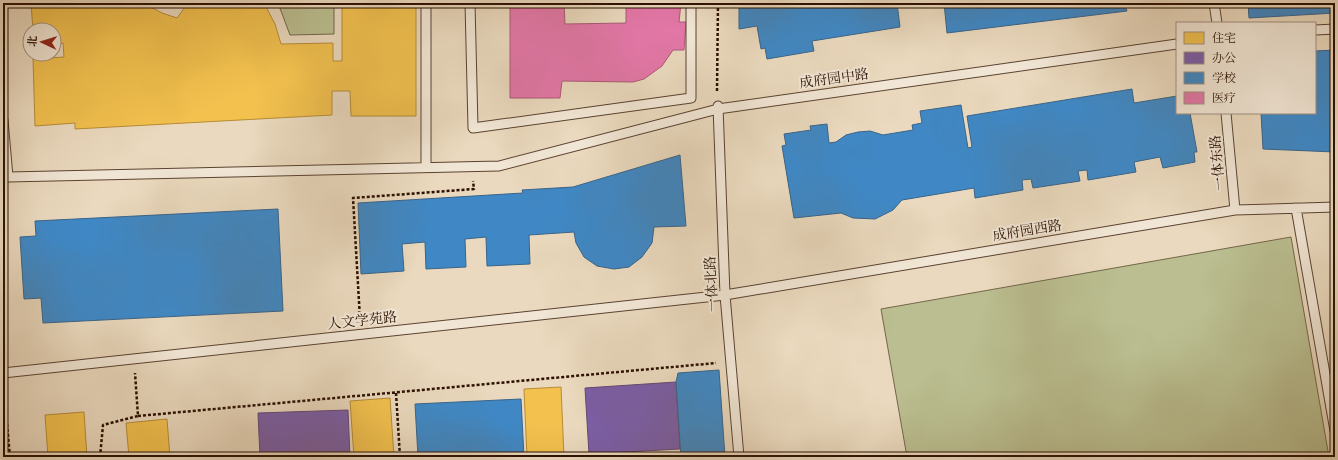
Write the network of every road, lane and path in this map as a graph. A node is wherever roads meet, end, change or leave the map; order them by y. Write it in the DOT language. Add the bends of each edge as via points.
graph roads {
  1 [pos="426,3"];
  2 [pos="470,3"];
  3 [pos="691,3"];
  4 [pos="718,3"];
  5 [pos="1214,3"];
  6 [pos="1217,22"];
  7 [pos="1335,29"];
  8 [pos="1316,30"];
  9 [pos="1176,44"];
  10 [pos="718,108"];
  11 [pos="1226,114"];
  12 [pos="3,120"];
  13 [pos="426,166"];
  14 [pos="472,166"];
  15 [pos="1335,207"];
  16 [pos="1296,208"];
  17 [pos="1235,210"];
  18 [pos="725,295"];
  19 [pos="361,334"];
  20 [pos="134,359"];
  21 [pos="730,361"];
  22 [pos="3,373"];
  23 [pos="396,393"];
  24 [pos="138,416"];
  25 [pos="7,424"];
  26 [pos="1335,431"];
  27 [pos="620,452"];
  28 [pos="10,457"];
  29 [pos="100,457"];
  30 [pos="400,457"];
  31 [pos="620,457"];
  32 [pos="739,457"];
  1 -- 13 [label="lane"];
  2 -- 3 [label="lane" via="473,128 691,98"];
  4 -- 10 [label="path"];
  5 -- 6 [label="lane"];
  7 -- 8 [label="lane"];
  9 -- 10 [label="lane, 成府园中路"];
  10 -- 14 [label="lane, 成府园中路" via="499,166"];
  10 -- 18 [label="lane, 一体北路"];
  11 -- 17 [label="lane, 一体东路"];
  12 -- 13 [label="lane, 成府园中路" via="8,176"];
  13 -- 14 [label="lane, 成府园中路"];
  14 -- 19 [label="path" via="474,189 353,198"];
  15 -- 16 [label="lane, 成府园西路"];
  16 -- 17 [label="lane, 成府园西路"];
  16 -- 26 [label="lane"];
  17 -- 18 [label="lane, 成府园西路"];
  18 -- 19 [label="lane, 人文学苑路"];
  18 -- 21 [label="lane, 一体北路"];
  19 -- 20 [label="lane, 人文学苑路"];
  20 -- 22 [label="lane, 人文学苑路"];
  20 -- 24 [label="path"];
  21 -- 23 [label="path"];
  21 -- 32 [label="lane, 一体北路"];
  23 -- 24 [label="path"];
  23 -- 30 [label="path"];
  24 -- 29 [label="path" via="103,425"];
  25 -- 28 [label="path"];
  27 -- 31 [label="path"];
}
